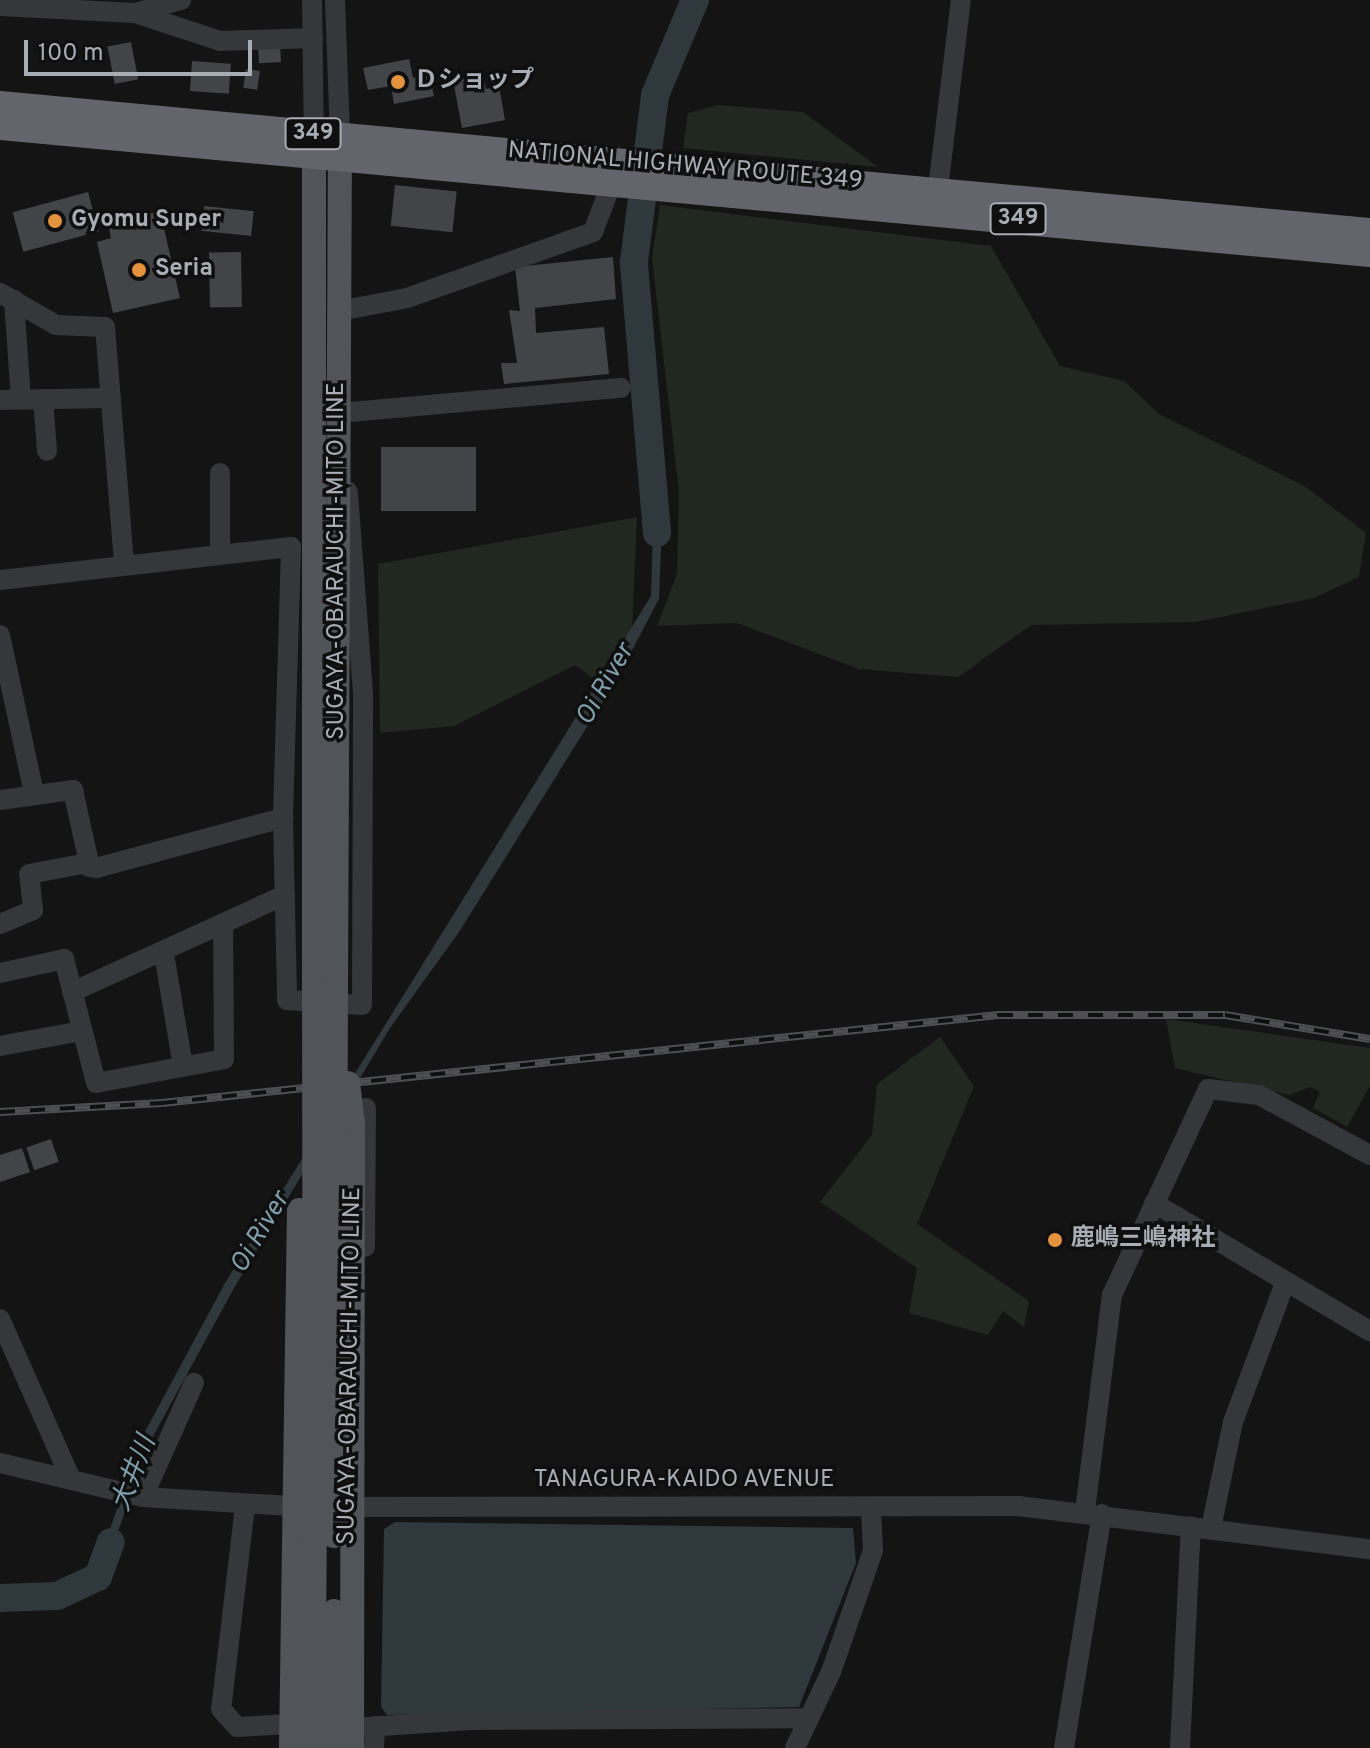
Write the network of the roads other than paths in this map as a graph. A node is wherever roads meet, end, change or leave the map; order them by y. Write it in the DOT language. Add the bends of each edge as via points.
graph roads {
  1 [pos="181,0"];
  2 [pos="312,0"];
  3 [pos="335,0"];
  4 [pos="961,0"];
  5 [pos="0,6"];
  6 [pos="53,6"];
  7 [pos="135,6"];
  8 [pos="313,38"];
  9 [pos="0,105"];
  10 [pos="0,126"];
  11 [pos="327,146"];
  12 [pos="620,176"];
  13 [pos="667,177"];
  14 [pos="938,189"];
  15 [pos="1370,232"];
  16 [pos="1370,253"];
  17 [pos="7,297"];
  18 [pos="339,311"];
  19 [pos="621,388"];
  20 [pos="111,398"];
  21 [pos="21,399"];
  22 [pos="43,399"];
  23 [pos="0,400"];
  24 [pos="339,413"];
  25 [pos="338,446"];
  26 [pos="47,451"];
  27 [pos="220,473"];
  28 [pos="314,520"];
  29 [pos="291,547"];
  30 [pos="220,554"];
  31 [pos="124,564"];
  32 [pos="0,580"];
  33 [pos="0,635"];
  34 [pos="6,687"];
  35 [pos="34,793"];
  36 [pos="0,800"];
  37 [pos="283,818"];
  38 [pos="90,867"];
  39 [pos="285,895"];
  40 [pos="0,924"];
  41 [pos="223,924"];
  42 [pos="164,954"];
  43 [pos="0,973"];
  44 [pos="325,986"];
  45 [pos="72,992"];
  46 [pos="82,1031"];
  47 [pos="0,1046"];
  48 [pos="183,1066"];
  49 [pos="366,1108"];
  50 [pos="1370,1155"];
  51 [pos="1154,1203"];
  52 [pos="1285,1283"];
  53 [pos="0,1319"];
  54 [pos="1370,1331"];
  55 [pos="194,1383"];
  56 [pos="0,1463"];
  57 [pos="71,1479"];
  58 [pos="141,1496"];
  59 [pos="245,1506"];
  60 [pos="293,1506"];
  61 [pos="355,1507"];
  62 [pos="871,1507"];
  63 [pos="1094,1513"];
  64 [pos="1201,1527"];
  65 [pos="324,1536"];
  66 [pos="1370,1549"];
  67 [pos="808,1718"];
  68 [pos="360,1734"];
  69 [pos="282,1737"];
  70 [pos="313,1748"];
  71 [pos="334,1748"];
  72 [pos="374,1748"];
  73 [pos="795,1748"];
  74 [pos="1064,1748"];
  75 [pos="1180,1748"];
  1 -- 7 [label="street"];
  2 -- 8 [label="street"];
  3 -- 11 [label="street"];
  4 -- 14 [label="street"];
  5 -- 6 [label="street"];
  6 -- 7 [label="street"];
  7 -- 8 [label="street" via="220,41"];
  8 -- 11 [label="street"];
  9 -- 11 [label="highway, NATIONAL HIGHWAY ROUTE 349 / 349"];
  10 -- 11 [label="highway, NATIONAL HIGHWAY ROUTE 349 / 349"];
  11 -- 12 [label="highway, NATIONAL HIGHWAY ROUTE 349 / 349"];
  11 -- 18 [label="main road, SUGAYA-OBARAUCHI-MITO LINE"];
  11 -- 28 [label="main road, SUGAYA-OBARAUCHI-MITO LINE"];
  12 -- 13 [label="highway, NATIONAL HIGHWAY ROUTE 349 / 349"];
  12 -- 18 [label="street" via="593,232 407,298"];
  13 -- 14 [label="highway, NATIONAL HIGHWAY ROUTE 349 / 349"];
  13 -- 16 [label="highway, NATIONAL HIGHWAY ROUTE 349 / 349"];
  14 -- 15 [label="highway, NATIONAL HIGHWAY ROUTE 349 / 349"];
  17 -- 20 [label="street" via="56,325 105,327"];
  17 -- 21 [label="street"];
  18 -- 24 [label="main road, SUGAYA-OBARAUCHI-MITO LINE"];
  19 -- 24 [label="street"];
  20 -- 22 [label="street"];
  20 -- 31 [label="street"];
  21 -- 22 [label="street"];
  21 -- 23 [label="street"];
  22 -- 26 [label="street"];
  24 -- 25 [label="main road, SUGAYA-OBARAUCHI-MITO LINE"];
  25 -- 39 [label="street" via="363,693 362,1005 287,1000"];
  25 -- 44 [label="main road, SUGAYA-OBARAUCHI-MITO LINE"];
  27 -- 30 [label="street"];
  28 -- 29 [label="street"];
  28 -- 44 [label="main road, SUGAYA-OBARAUCHI-MITO LINE"];
  29 -- 30 [label="street"];
  29 -- 37 [label="street"];
  30 -- 31 [label="street"];
  31 -- 32 [label="street"];
  33 -- 34 [label="street"];
  34 -- 35 [label="street"];
  35 -- 36 [label="street"];
  35 -- 38 [label="street" via="73,790"];
  37 -- 38 [label="street"];
  37 -- 39 [label="street"];
  38 -- 40 [label="street" via="29,874 33,910 26,919"];
  39 -- 41 [label="street"];
  41 -- 42 [label="street"];
  41 -- 48 [label="street" via="224,1059"];
  42 -- 45 [label="street"];
  42 -- 48 [label="street"];
  43 -- 45 [label="street" via="64,959"];
  44 -- 60 [label="main road, SUGAYA-OBARAUCHI-MITO LINE, bridge" via="299,1210"];
  44 -- 61 [label="main road, SUGAYA-OBARAUCHI-MITO LINE, bridge" via="354,1213"];
  44 -- 65 [label="main road, SUGAYA-OBARAUCHI-MITO LINE, bridge"];
  45 -- 46 [label="street"];
  46 -- 47 [label="street"];
  46 -- 48 [label="street" via="96,1083"];
  49 -- 61 [label="street"];
  50 -- 51 [label="street" via="1270,1099 1226,1086 1208,1089"];
  51 -- 52 [label="street"];
  51 -- 63 [label="street" via="1112,1295"];
  52 -- 54 [label="street"];
  52 -- 64 [label="street"];
  53 -- 57 [label="street"];
  55 -- 58 [label="street"];
  56 -- 57 [label="street, TANAGURA-KAIDO AVENUE"];
  57 -- 58 [label="street, TANAGURA-KAIDO AVENUE"];
  58 -- 59 [label="street, TANAGURA-KAIDO AVENUE"];
  59 -- 60 [label="street, TANAGURA-KAIDO AVENUE"];
  59 -- 69 [label="street" via="221,1709 237,1727"];
  60 -- 61 [label="street, TANAGURA-KAIDO AVENUE"];
  60 -- 69 [label="main road, SUGAYA-OBARAUCHI-MITO LINE"];
  61 -- 62 [label="street, TANAGURA-KAIDO AVENUE"];
  61 -- 68 [label="main road, SUGAYA-OBARAUCHI-MITO LINE"];
  62 -- 63 [label="street, TANAGURA-KAIDO AVENUE"];
  62 -- 67 [label="street" via="873,1551"];
  63 -- 64 [label="street, TANAGURA-KAIDO AVENUE"];
  63 -- 74 [label="street"];
  64 -- 66 [label="street, TANAGURA-KAIDO AVENUE"];
  64 -- 75 [label="street"];
  65 -- 70 [label="main road, SUGAYA-OBARAUCHI-MITO LINE"];
  65 -- 71 [label="main road, SUGAYA-OBARAUCHI-MITO LINE"];
  67 -- 68 [label="street"];
  67 -- 73 [label="street"];
  68 -- 72 [label="street"];
}
